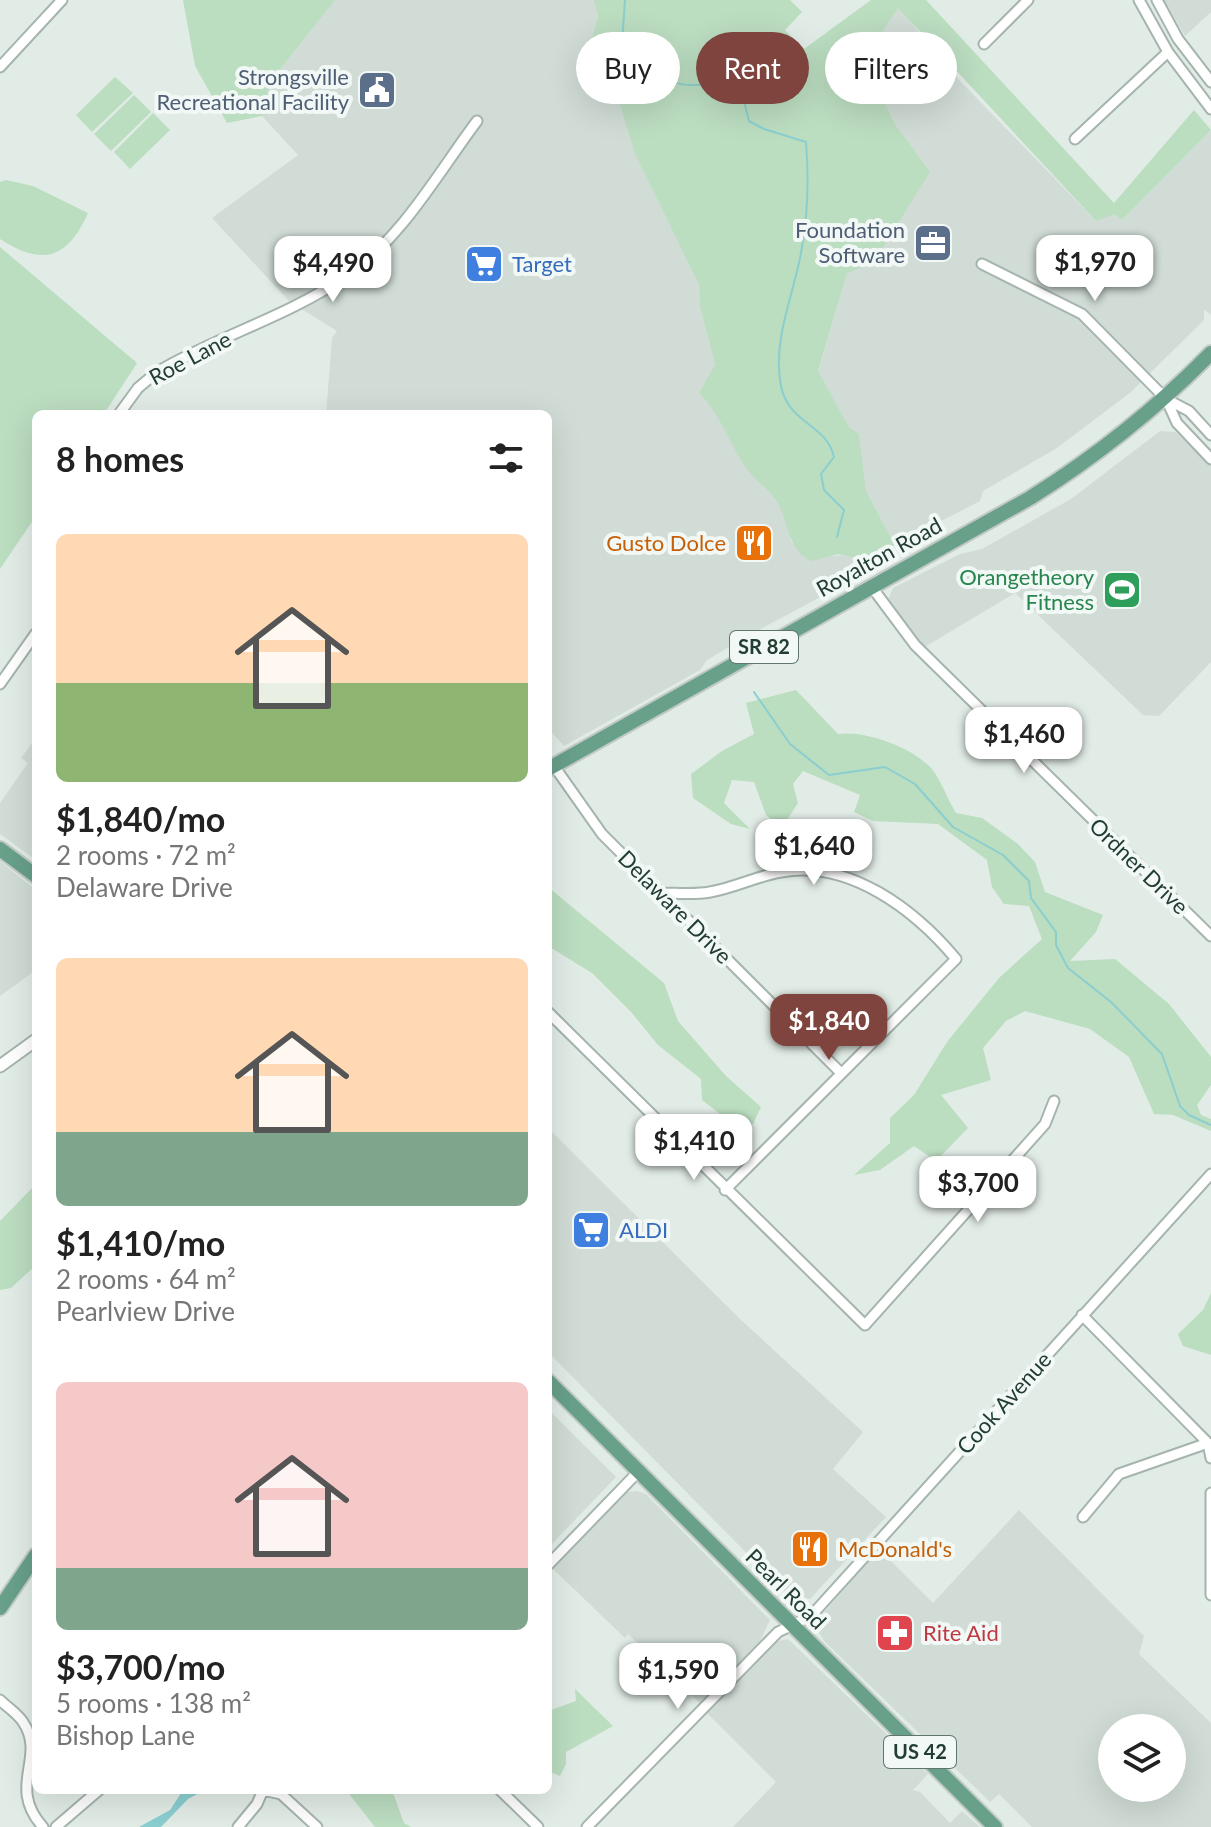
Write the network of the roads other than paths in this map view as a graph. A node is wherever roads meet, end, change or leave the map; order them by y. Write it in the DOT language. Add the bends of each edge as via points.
graph roads {
  1 [pos="62,0"];
  2 [pos="1028,0"];
  3 [pos="1139,0"];
  4 [pos="1157,0"];
  5 [pos="984,44"];
  6 [pos="1168,52"];
  7 [pos="0,67"];
  8 [pos="1211,82"];
  9 [pos="1211,109"];
  10 [pos="477,121"];
  11 [pos="1075,139"];
  12 [pos="982,264"];
  13 [pos="1211,353"];
  14 [pos="1166,399"];
  15 [pos="122,410"];
  16 [pos="1211,435"];
  17 [pos="1211,459"];
  18 [pos="871,586"];
  19 [pos="32,639"];
  20 [pos="0,684"];
  21 [pos="552,767"];
  22 [pos="552,769"];
  23 [pos="0,849"];
  24 [pos="32,873"];
  25 [pos="661,893"];
  26 [pos="1211,936"];
  27 [pos="552,1016"];
  28 [pos="32,1043"];
  29 [pos="0,1066"];
  30 [pos="841,1073"];
  31 [pos="1054,1101"];
  32 [pos="1211,1174"];
  33 [pos="725,1190"];
  34 [pos="1082,1315"];
  35 [pos="552,1385"];
  36 [pos="1208,1443"];
  37 [pos="1211,1458"];
  38 [pos="638,1472"];
  39 [pos="1211,1493"];
  40 [pos="1083,1517"];
  41 [pos="32,1561"];
  42 [pos="552,1561"];
  43 [pos="1211,1595"];
  44 [pos="0,1608"];
  45 [pos="791,1625"];
  46 [pos="0,1700"];
  47 [pos="94,1794"];
  48 [pos="261,1794"];
  49 [pos="281,1794"];
  50 [pos="504,1794"];
  51 [pos="43,1827"];
  52 [pos="56,1827"];
  53 [pos="238,1827"];
  54 [pos="317,1827"];
  55 [pos="538,1827"];
  56 [pos="587,1827"];
  57 [pos="995,1827"];
  1 -- 7 [label="street"];
  2 -- 5 [label="street"];
  3 -- 6 [label="street"];
  4 -- 8 [label="street"];
  6 -- 9 [label="street"];
  6 -- 11 [label="street"];
  10 -- 15 [label="street, Roe Lane" via="369,258 325,290 157,372"];
  12 -- 14 [label="street" via="1082,314"];
  13 -- 14 [label="main road, Royalton Road / SR 82"];
  14 -- 16 [label="street" via="1189,411"];
  14 -- 17 [label="street" via="1177,423"];
  14 -- 18 [label="main road, Royalton Road / SR 82" via="1094,458"];
  18 -- 21 [label="main road, Royalton Road / SR 82"];
  18 -- 26 [label="street, Ordner Drive" via="915,645"];
  19 -- 20 [label="street"];
  22 -- 25 [label="street, Delaware Drive" via="602,834"];
  23 -- 24 [label="main road"];
  25 -- 30 [label="street, Delaware Drive"];
  25 -- 30 [label="street" via="708,893 780,872 811,870 846,876 901,907 936,936 956,959"];
  27 -- 33 [label="street"];
  28 -- 29 [label="street"];
  30 -- 33 [label="street"];
  31 -- 33 [label="street" via="1045,1124 865,1325"];
  32 -- 34 [label="street, Cook Avenue"];
  34 -- 36 [label="street"];
  34 -- 45 [label="street, Cook Avenue" via="811,1616"];
  35 -- 38 [label="main road, Pearl Road / US 42"];
  36 -- 37 [label="street"];
  36 -- 40 [label="street" via="1119,1474"];
  38 -- 42 [label="street"];
  38 -- 45 [label="main road, Pearl Road / US 42"];
  39 -- 43 [label="street"];
  41 -- 44 [label="main road"];
  45 -- 56 [label="street, Cook Avenue" via="778,1632"];
  45 -- 57 [label="main road, Pearl Road / US 42"];
  46 -- 51 [label="street" via="29,1735 25,1797"];
  47 -- 52 [label="street"];
  48 -- 53 [label="street"];
  49 -- 54 [label="street"];
  50 -- 55 [label="street"];
}
